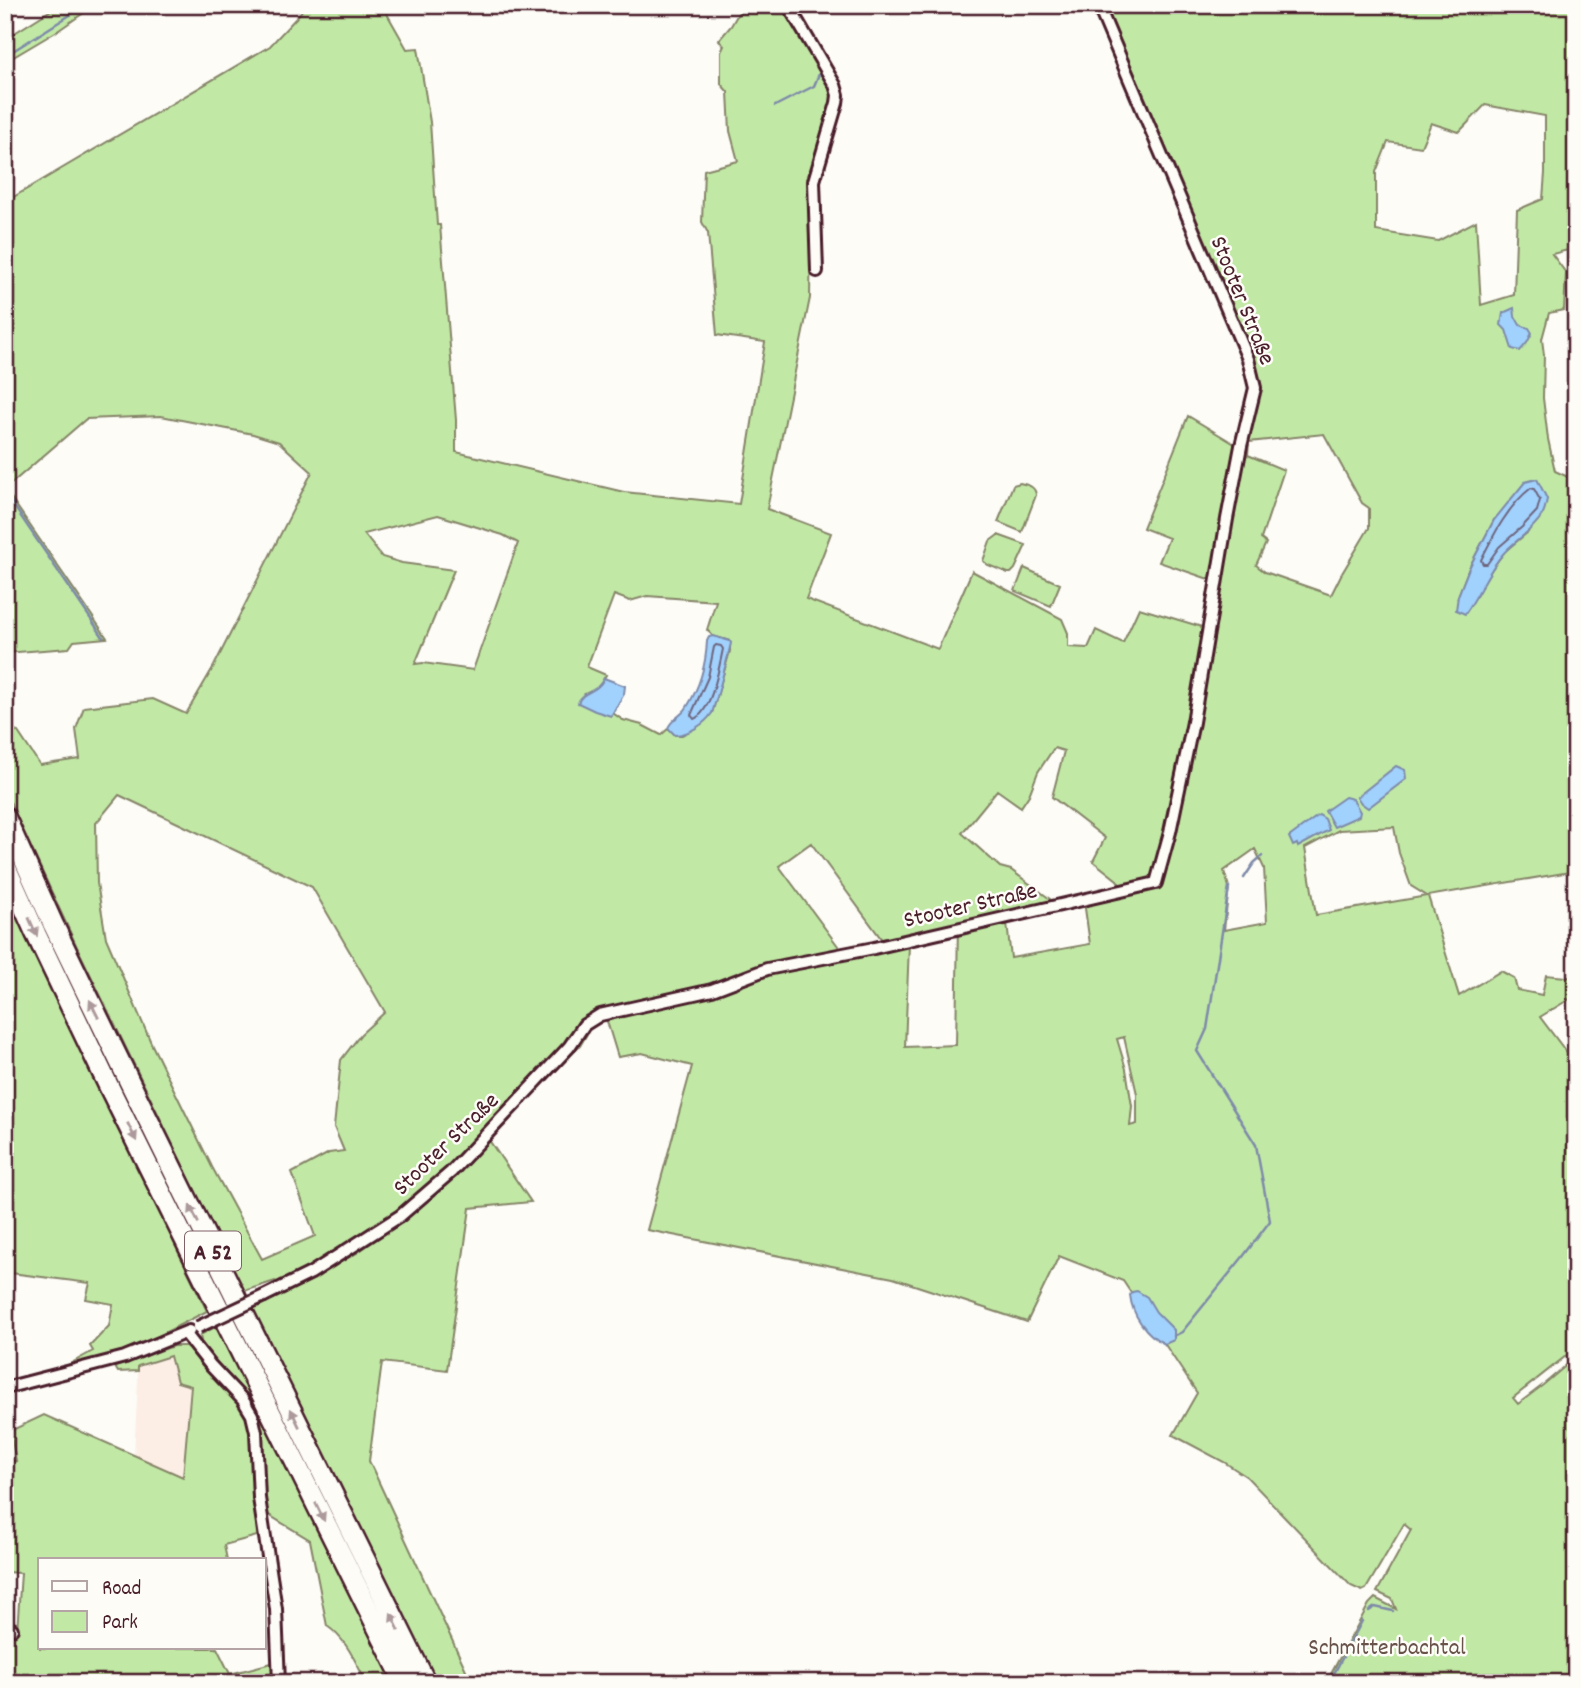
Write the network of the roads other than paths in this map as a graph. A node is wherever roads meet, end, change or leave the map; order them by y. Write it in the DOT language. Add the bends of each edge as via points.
graph roads {
  1 [pos="788,5"];
  2 [pos="1098,5"];
  3 [pos="817,271"];
  4 [pos="5,817"];
  5 [pos="5,865"];
  6 [pos="185,1333"];
  7 [pos="5,1388"];
  8 [pos="279,1683"];
  9 [pos="405,1683"];
  10 [pos="426,1683"];
  1 -- 3 [label="street" via="838,95 814,181"];
  2 -- 6 [label="street, Stooter Straße, bridge" via="1248,359 1255,388 1224,532 1193,722 1156,883 767,969 712,990 600,1015 584,1025 569,1047 451,1172 400,1216 311,1273"];
  10 -- 4 [label="highway, A 52, one-way" via="130,1083"];
  5 -- 9 [label="highway, A 52, one-way" via="112,1093"];
  6 -- 7 [label="street, Stooter Straße" via="125,1357"];
  6 -- 8 [label="street" via="252,1415 276,1609"];
}
